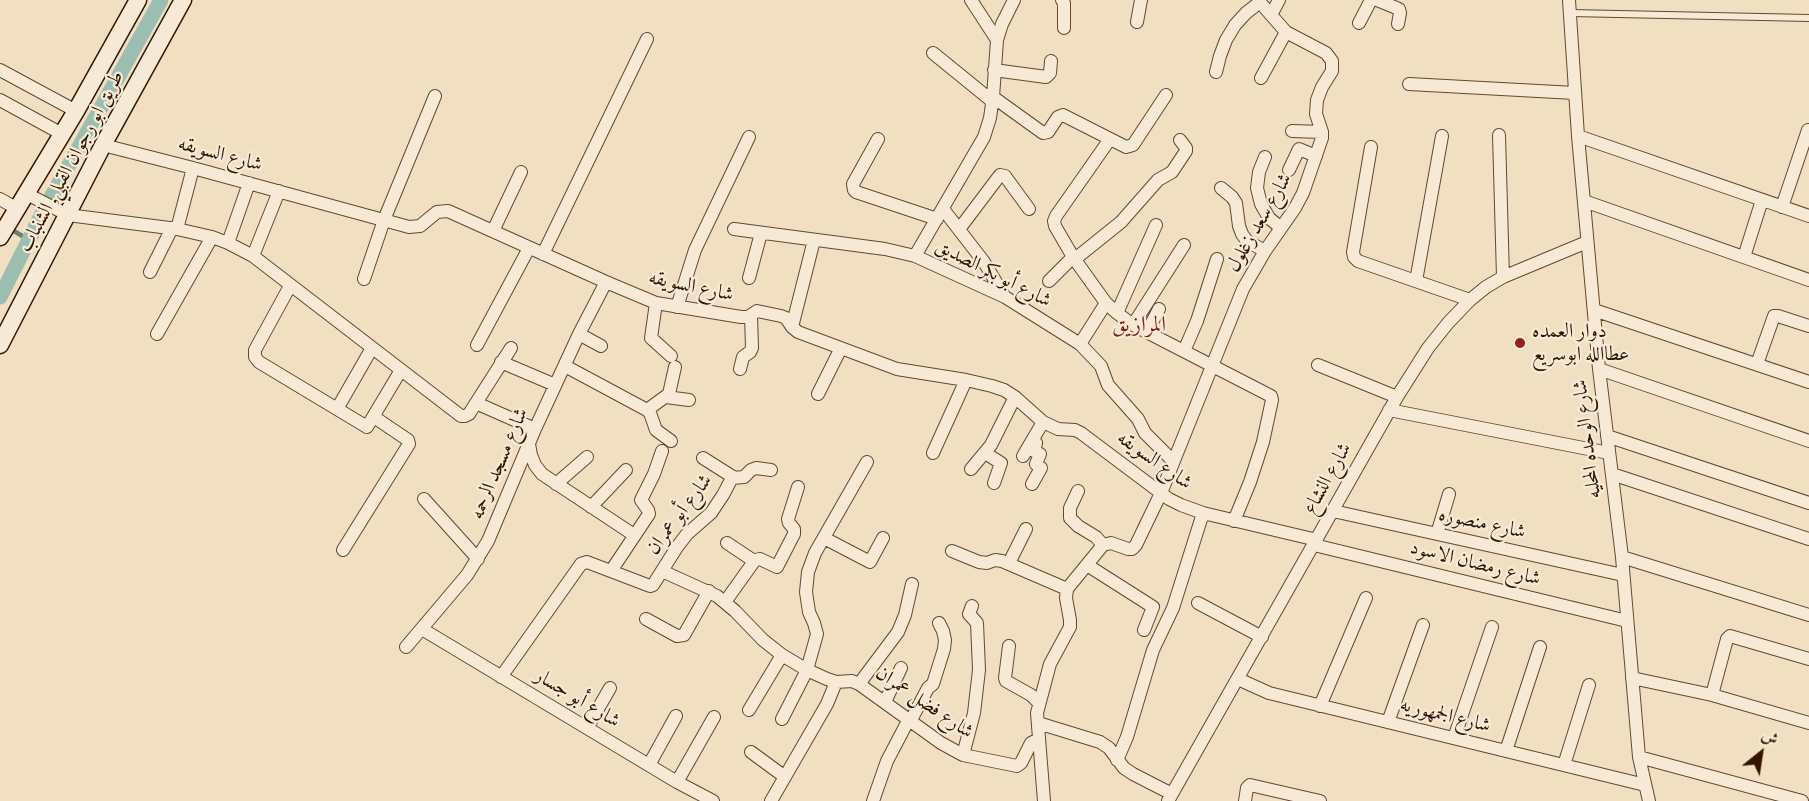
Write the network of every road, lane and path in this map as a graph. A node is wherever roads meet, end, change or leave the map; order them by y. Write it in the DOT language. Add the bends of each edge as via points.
graph roads {
  1 [pos="138,0"];
  2 [pos="183,0"];
  3 [pos="971,0"];
  4 [pos="1014,0"];
  5 [pos="1062,0"];
  6 [pos="1141,0"];
  7 [pos="1280,0"];
  8 [pos="1371,0"];
  9 [pos="1377,0"];
  10 [pos="1569,0"];
  11 [pos="1259,1"];
  12 [pos="1570,13"];
  13 [pos="1271,15"];
  14 [pos="1809,18"];
  15 [pos="1137,22"];
  16 [pos="1359,23"];
  17 [pos="1398,24"];
  18 [pos="1064,28"];
  19 [pos="1286,32"];
  20 [pos="647,39"];
  21 [pos="997,40"];
  22 [pos="933,53"];
  23 [pos="1051,61"];
  24 [pos="0,70"];
  25 [pos="994,70"];
  26 [pos="1216,72"];
  27 [pos="1260,78"];
  28 [pos="1409,84"];
  29 [pos="1575,93"];
  30 [pos="435,96"];
  31 [pos="1166,96"];
  32 [pos="0,99"];
  33 [pos="993,99"];
  34 [pos="76,111"];
  35 [pos="1808,130"];
  36 [pos="1292,131"];
  37 [pos="1322,132"];
  38 [pos="62,134"];
  39 [pos="1499,135"];
  40 [pos="1442,136"];
  41 [pos="1578,136"];
  42 [pos="748,137"];
  43 [pos="878,139"];
  44 [pos="1110,139"];
  45 [pos="1180,140"];
  46 [pos="103,145"];
  47 [pos="1371,147"];
  48 [pos="1316,156"];
  49 [pos="1266,158"];
  50 [pos="194,168"];
  51 [pos="1289,170"];
  52 [pos="520,172"];
  53 [pos="249,183"];
  54 [pos="1221,188"];
  55 [pos="279,191"];
  56 [pos="31,196"];
  57 [pos="0,199"];
  58 [pos="1762,200"];
  59 [pos="1584,201"];
  60 [pos="1782,207"];
  61 [pos="16,208"];
  62 [pos="1029,209"];
  63 [pos="64,214"];
  64 [pos="940,214"];
  65 [pos="1809,216"];
  66 [pos="384,220"];
  67 [pos="1156,225"];
  68 [pos="174,228"];
  69 [pos="960,228"];
  70 [pos="1281,228"];
  71 [pos="734,229"];
  72 [pos="493,231"];
  73 [pos="761,233"];
  74 [pos="0,237"];
  75 [pos="212,237"];
  76 [pos="814,240"];
  77 [pos="1587,242"];
  78 [pos="228,243"];
  79 [pos="1184,245"];
  80 [pos="529,248"];
  81 [pos="1265,251"];
  82 [pos="543,254"];
  83 [pos="253,256"];
  84 [pos="915,256"];
  85 [pos="1744,257"];
  86 [pos="1074,258"];
  87 [pos="1218,260"];
  88 [pos="150,272"];
  89 [pos="1503,277"];
  90 [pos="749,278"];
  91 [pos="364,279"];
  92 [pos="1809,280"];
  93 [pos="1049,281"];
  94 [pos="1416,281"];
  95 [pos="606,282"];
  96 [pos="290,286"];
  97 [pos="1005,297"];
  98 [pos="1470,300"];
  99 [pos="656,303"];
  100 [pos="1106,303"];
  101 [pos="677,307"];
  102 [pos="1159,309"];
  103 [pos="1594,310"];
  104 [pos="1117,313"];
  105 [pos="751,315"];
  106 [pos="1133,325"];
  107 [pos="1809,326"];
  108 [pos="792,327"];
  109 [pos="1147,332"];
  110 [pos="157,334"];
  111 [pos="579,334"];
  112 [pos="1080,344"];
  113 [pos="0,345"];
  114 [pos="477,345"];
  115 [pos="602,346"];
  116 [pos="372,348"];
  117 [pos="510,348"];
  118 [pos="841,348"];
  119 [pos="1184,351"];
  120 [pos="501,362"];
  121 [pos="1757,364"];
  122 [pos="1318,365"];
  123 [pos="565,366"];
  124 [pos="1213,366"];
  125 [pos="740,369"];
  126 [pos="1599,369"];
  127 [pos="401,370"];
  128 [pos="966,380"];
  129 [pos="1809,382"];
  130 [pos="555,385"];
  131 [pos="818,394"];
  132 [pos="666,397"];
  133 [pos="1397,397"];
  134 [pos="1015,398"];
  135 [pos="689,400"];
  136 [pos="476,403"];
  137 [pos="337,409"];
  138 [pos="647,410"];
  139 [pos="1389,410"];
  140 [pos="374,417"];
  141 [pos="1043,422"];
  142 [pos="535,429"];
  143 [pos="1607,436"];
  144 [pos="671,441"];
  145 [pos="1032,441"];
  146 [pos="1809,441"];
  147 [pos="529,444"];
  148 [pos="662,451"];
  149 [pos="933,453"];
  150 [pos="985,453"];
  151 [pos="1609,453"];
  152 [pos="1023,456"];
  153 [pos="587,457"];
  154 [pos="703,458"];
  155 [pos="1173,461"];
  156 [pos="867,462"];
  157 [pos="970,469"];
  158 [pos="626,470"];
  159 [pos="771,470"];
  160 [pos="1612,474"];
  161 [pos="733,477"];
  162 [pos="994,483"];
  163 [pos="556,484"];
  164 [pos="1032,484"];
  165 [pos="798,487"];
  166 [pos="1078,491"];
  167 [pos="1161,493"];
  168 [pos="1449,494"];
  169 [pos="424,499"];
  170 [pos="1809,503"];
  171 [pos="591,507"];
  172 [pos="1333,511"];
  173 [pos="1203,513"];
  174 [pos="1234,520"];
  175 [pos="1026,529"];
  176 [pos="1437,534"];
  177 [pos="634,535"];
  178 [pos="824,538"];
  179 [pos="883,538"];
  180 [pos="1809,539"];
  181 [pos="727,543"];
  182 [pos="1316,543"];
  183 [pos="1103,545"];
  184 [pos="343,550"];
  185 [pos="952,550"];
  186 [pos="1622,557"];
  187 [pos="478,559"];
  188 [pos="754,561"];
  189 [pos="1009,563"];
  190 [pos="1087,565"];
  191 [pos="611,571"];
  192 [pos="662,572"];
  193 [pos="1623,575"];
  194 [pos="912,584"];
  195 [pos="1067,589"];
  196 [pos="709,591"];
  197 [pos="1366,598"];
  198 [pos="725,602"];
  199 [pos="1198,603"];
  200 [pos="972,606"];
  201 [pos="1809,615"];
  202 [pos="646,619"];
  203 [pos="1628,621"];
  204 [pos="939,623"];
  205 [pos="1423,624"];
  206 [pos="1492,627"];
  207 [pos="422,629"];
  208 [pos="1144,630"];
  209 [pos="1262,637"];
  210 [pos="1008,646"];
  211 [pos="406,647"];
  212 [pos="1540,647"];
  213 [pos="782,655"];
  214 [pos="1809,659"];
  215 [pos="901,668"];
  216 [pos="807,670"];
  217 [pos="501,677"];
  218 [pos="1632,678"];
  219 [pos="1238,679"];
  220 [pos="836,682"];
  221 [pos="859,684"];
  222 [pos="1589,685"];
  223 [pos="610,688"];
  224 [pos="1712,695"];
  225 [pos="885,702"];
  226 [pos="1039,702"];
  227 [pos="1320,706"];
  228 [pos="749,710"];
  229 [pos="676,717"];
  230 [pos="714,717"];
  231 [pos="782,719"];
  232 [pos="910,720"];
  233 [pos="1388,722"];
  234 [pos="1038,723"];
  235 [pos="1809,723"];
  236 [pos="587,728"];
  237 [pos="1454,738"];
  238 [pos="1039,739"];
  239 [pos="1506,751"];
  240 [pos="751,752"];
  241 [pos="963,755"];
  242 [pos="1640,757"];
  243 [pos="1117,760"];
  244 [pos="649,765"];
  245 [pos="1564,765"];
  246 [pos="785,777"];
  247 [pos="677,782"];
  248 [pos="1645,785"];
  249 [pos="1170,798"];
  250 [pos="713,801"];
  251 [pos="771,801"];
  252 [pos="873,801"];
  253 [pos="1044,801"];
  254 [pos="1245,801"];
  255 [pos="1320,801"];
  256 [pos="1649,801"];
  257 [pos="1802,801"];
  1 -- 34 [label="street, طريق ابو رجوان القبلي, الشنباب"];
  2 -- 46 [label="street, طريق ابو رجوان القبلي, الشنباب"];
  3 -- 21 [label="street"];
  4 -- 21 [label="street"];
  5 -- 18 [label="street"];
  6 -- 15 [label="street"];
  7 -- 13 [label="street"];
  8 -- 16 [label="street"];
  9 -- 17 [label="street" via="1399,9"];
  10 -- 12 [label="street, شارع الوحده المحليه"];
  11 -- 13 [label="street, شارع سعد زغلول"];
  11 -- 26 [label="street" via="1226,40"];
  12 -- 14 [label="lane"];
  12 -- 29 [label="street, شارع الوحده المحليه"];
  13 -- 19 [label="street, شارع سعد زغلول"];
  19 -- 27 [label="street"];
  19 -- 37 [label="street, شارع سعد زغلول" via="1326,52 1332,61 1332,71 1317,100 1316,114"];
  20 -- 82 [label="street"];
  21 -- 25 [label="street"];
  22 -- 33 [label="street"];
  23 -- 25 [label="street" via="1046,77"];
  24 -- 34 [label="street"];
  25 -- 33 [label="street"];
  28 -- 29 [label="street"];
  29 -- 41 [label="street, شارع الوحده المحليه"];
  30 -- 66 [label="street"];
  31 -- 44 [label="street" via="1134,145 1122,146"];
  32 -- 38 [label="street"];
  33 -- 44 [label="street" via="1043,133 1063,116"];
  33 -- 64 [label="street" via="984,137"];
  34 -- 38 [label="street, طريق ابو رجوان القبلي, الشنباب"];
  35 -- 60 [label="street"];
  36 -- 37 [label="street"];
  37 -- 48 [label="street, شارع سعد زغلول"];
  38 -- 56 [label="street, طريق ابو رجوان القبلي, الشنباب"];
  39 -- 89 [label="street"];
  40 -- 94 [label="street"];
  41 -- 58 [label="street"];
  41 -- 59 [label="street, شارع الوحده المحليه"];
  42 -- 101 [label="street" via="695,250"];
  43 -- 64 [label="street" via="854,190"];
  44 -- 86 [label="street" via="1054,221"];
  45 -- 86 [label="street" via="1186,151 1172,172 1158,180 1121,222"];
  46 -- 50 [label="street, شارع السويقه"];
  46 -- 63 [label="street, طريق ابو رجوان القبلي, الشنباب"];
  47 -- 94 [label="street" via="1353,255 1358,261"];
  48 -- 51 [label="street" via="1298,150"];
  48 -- 70 [label="street, شارع سعد زغلول" via="1303,193"];
  49 -- 70 [label="street" via="1257,188 1269,218"];
  50 -- 53 [label="street, شارع السويقه"];
  50 -- 68 [label="street"];
  52 -- 72 [label="street"];
  53 -- 55 [label="street, شارع السويقه"];
  53 -- 78 [label="street"];
  54 -- 81 [label="street" via="1236,203 1242,234"];
  55 -- 66 [label="street, شارع السويقه"];
  55 -- 83 [label="street"];
  56 -- 61 [label="street, طريق ابو رجوان القبلي, الشنباب"];
  56 -- 63 [label="street"];
  57 -- 61 [label="street"];
  58 -- 60 [label="street"];
  58 -- 85 [label="street"];
  59 -- 77 [label="street, شارع الوحده المحليه"];
  59 -- 85 [label="street"];
  60 -- 65 [label="street"];
  61 -- 74 [label="street, طريق ابو رجوان القبلي, الشنباب"];
  62 -- 69 [label="street" via="1005,176 1000,175"];
  63 -- 68 [label="street"];
  63 -- 113 [label="street, طريق ابو رجوان القبلي, الشنباب"];
  64 -- 69 [label="street"];
  64 -- 84 [label="street"];
  66 -- 72 [label="street, شارع السويقه" via="414,227 425,224 437,212 448,211"];
  66 -- 91 [label="street"];
  67 -- 104 [label="street"];
  68 -- 75 [label="street"];
  68 -- 88 [label="street"];
  69 -- 97 [label="street"];
  70 -- 81 [label="street, شارع سعد زغلول"];
  71 -- 73 [label="street, شارع أبو بكر الصديق"];
  72 -- 80 [label="street, شارع السويقه"];
  73 -- 76 [label="street, شارع أبو بكر الصديق"];
  73 -- 90 [label="street"];
  75 -- 78 [label="street"];
  75 -- 110 [label="street"];
  76 -- 84 [label="street, شارع أبو بكر الصديق"];
  76 -- 108 [label="street"];
  77 -- 89 [label="street, شارع النشاع"];
  77 -- 103 [label="street, شارع الوحده المحليه"];
  78 -- 83 [label="street"];
  79 -- 106 [label="street"];
  80 -- 82 [label="street, شارع السويقه"];
  80 -- 114 [label="street"];
  81 -- 124 [label="street, شارع سعد زغلول" via="1243,289"];
  82 -- 95 [label="street, شارع السويقه"];
  83 -- 96 [label="street"];
  84 -- 97 [label="street, شارع أبو بكر الصديق"];
  85 -- 92 [label="street"];
  86 -- 93 [label="street"];
  86 -- 100 [label="street"];
  87 -- 119 [label="street"];
  89 -- 98 [label="street, شارع النشاع"];
  94 -- 98 [label="street"];
  95 -- 99 [label="street, شارع السويقه"];
  95 -- 111 [label="street, شارع مسجد الرحمه"];
  96 -- 116 [label="street"];
  96 -- 137 [label="street" via="255,350 255,357"];
  97 -- 112 [label="street, شارع أبو بكر الصديق"];
  98 -- 133 [label="street, شارع النشاع" via="1428,348"];
  99 -- 101 [label="street, شارع السويقه"];
  99 -- 132 [label="street" via="651,338 673,361"];
  100 -- 104 [label="street"];
  100 -- 112 [label="street"];
  101 -- 105 [label="street, شارع السويقه" via="741,317"];
  102 -- 109 [label="street"];
  103 -- 121 [label="street"];
  103 -- 126 [label="street, شارع الوحده المحليه"];
  104 -- 106 [label="street"];
  105 -- 108 [label="street, شارع السويقه" via="760,311 781,316"];
  105 -- 125 [label="street" via="752,348 741,360"];
  106 -- 109 [label="street"];
  107 -- 121 [label="street" via="1774,316"];
  108 -- 118 [label="street, شارع السويقه"];
  109 -- 119 [label="street"];
  111 -- 115 [label="street"];
  111 -- 123 [label="street, شارع مسجد الرحمه"];
  112 -- 155 [label="street, شارع أبو بكر الصديق" via="1101,366 1108,385 1146,433"];
  116 -- 127 [label="street"];
  116 -- 137 [label="street"];
  117 -- 120 [label="street"];
  118 -- 128 [label="street, شارع السويقه" via="897,369"];
  118 -- 131 [label="street"];
  119 -- 124 [label="street"];
  120 -- 130 [label="street"];
  120 -- 136 [label="street"];
  121 -- 129 [label="street"];
  122 -- 133 [label="street"];
  123 -- 130 [label="street, شارع مسجد الرحمه"];
  123 -- 138 [label="street"];
  124 -- 155 [label="street, شارع سعد زغلول"];
  124 -- 174 [label="street" via="1269,394 1272,400 1263,442"];
  126 -- 143 [label="street, شارع الوحده المحليه"];
  126 -- 146 [label="street"];
  127 -- 136 [label="street" via="461,416 469,414"];
  127 -- 140 [label="street"];
  128 -- 134 [label="street, شارع السويقه" via="1004,390"];
  128 -- 149 [label="street"];
  130 -- 142 [label="street, شارع مسجد الرحمه"];
  132 -- 135 [label="street"];
  132 -- 138 [label="street"];
  133 -- 139 [label="street, شارع النشاع"];
  134 -- 141 [label="street, شارع السويقه"];
  134 -- 150 [label="street"];
  136 -- 142 [label="street"];
  137 -- 140 [label="street" via="365,426"];
  138 -- 144 [label="street" via="656,430"];
  139 -- 151 [label="street"];
  139 -- 172 [label="street, شارع النشاع"];
  140 -- 184 [label="street" via="409,444"];
  141 -- 145 [label="street"];
  141 -- 167 [label="street, شارع السويقه" via="1081,433"];
  142 -- 147 [label="street, شارع مسجد الرحمه"];
  143 -- 151 [label="street, شارع الوحده المحليه"];
  143 -- 170 [label="street"];
  145 -- 152 [label="street"];
  145 -- 164 [label="street" via="1036,443 1034,451 1040,454 1036,464 1041,468"];
  147 -- 163 [label="street" via="535,465"];
  147 -- 187 [label="street, شارع مسجد الرحمه"];
  148 -- 177 [label="street" via="641,500 648,514"];
  150 -- 157 [label="street"];
  150 -- 162 [label="street" via="1001,463"];
  151 -- 160 [label="street, شارع الوحده المحليه"];
  153 -- 163 [label="street"];
  154 -- 161 [label="street"];
  155 -- 167 [label="street, شارع سعد زغلول"];
  156 -- 178 [label="street"];
  158 -- 171 [label="street"];
  159 -- 161 [label="street, شارع أبو عمران" via="756,468 744,477"];
  160 -- 180 [label="street"];
  160 -- 186 [label="street, شارع الوحده المحليه"];
  161 -- 192 [label="street, شارع أبو عمران" via="711,513 687,534"];
  163 -- 171 [label="street"];
  165 -- 188 [label="street" via="788,519 794,534 777,567 759,559"];
  166 -- 183 [label="street" via="1070,518"];
  167 -- 173 [label="street, شارع السويقه"];
  167 -- 183 [label="street, شارع سعد زغلول" via="1134,547"];
  168 -- 176 [label="street"];
  169 -- 187 [label="street"];
  171 -- 177 [label="street"];
  172 -- 176 [label="street, شارع منصوره"];
  172 -- 182 [label="street, شارع النشاع"];
  173 -- 174 [label="street, شارع السويقه"];
  173 -- 243 [label="street"];
  174 -- 182 [label="street, شارع السويقه"];
  175 -- 189 [label="street"];
  176 -- 193 [label="street, شارع منصوره"];
  177 -- 191 [label="street"];
  178 -- 179 [label="street" via="870,562"];
  178 -- 216 [label="street" via="808,572 808,612 817,634"];
  181 -- 188 [label="street"];
  182 -- 203 [label="street, شارع رمضان الاسود"];
  182 -- 209 [label="street, شارع النشاع"];
  183 -- 190 [label="street"];
  185 -- 189 [label="street" via="979,562"];
  186 -- 193 [label="street, شارع الوحده المحليه"];
  186 -- 201 [label="street"];
  187 -- 207 [label="street, شارع مسجد الرحمه"];
  188 -- 198 [label="street"];
  189 -- 195 [label="street"];
  190 -- 195 [label="street"];
  190 -- 208 [label="street" via="1153,607"];
  191 -- 192 [label="street, شارع أبو عمران" via="651,586"];
  191 -- 217 [label="street, شارع أبو عمران" via="589,562 581,564"];
  192 -- 196 [label="street, شارع فضل عمران"];
  193 -- 203 [label="street, شارع الوحده المحليه"];
  194 -- 221 [label="street" via="898,632"];
  195 -- 226 [label="street" via="1070,627 1050,664"];
  196 -- 198 [label="street, شارع فضل عمران"];
  196 -- 202 [label="street" via="684,635 677,636"];
  197 -- 227 [label="street"];
  198 -- 213 [label="street, شارع فضل عمران"];
  199 -- 209 [label="street"];
  200 -- 241 [label="street" via="969,614 977,624 979,670 974,713"];
  203 -- 218 [label="street, شارع الوحده المحليه"];
  204 -- 232 [label="street" via="944,649 933,684"];
  205 -- 233 [label="street"];
  206 -- 237 [label="street"];
  207 -- 211 [label="street, شارع مسجد الرحمه"];
  207 -- 217 [label="street, شارع أبو جسار"];
  209 -- 219 [label="street, شارع النشاع"];
  210 -- 226 [label="street" via="1006,681"];
  212 -- 239 [label="street"];
  213 -- 216 [label="street, شارع فضل عمران"];
  213 -- 228 [label="street"];
  214 -- 224 [label="street" via="1730,636"];
  215 -- 225 [label="street"];
  216 -- 220 [label="street, شارع فضل عمران"];
  216 -- 231 [label="street"];
  217 -- 236 [label="street, شارع أبو جسار"];
  218 -- 224 [label="street"];
  218 -- 242 [label="street, شارع الوحده المحليه"];
  219 -- 227 [label="street, شارع الجمهوريه" via="1269,693"];
  219 -- 249 [label="street, شارع النشاع"];
  220 -- 221 [label="street, شارع فضل عمران"];
  220 -- 246 [label="street"];
  221 -- 225 [label="street, شارع فضل عمران"];
  222 -- 245 [label="street"];
  223 -- 236 [label="street"];
  224 -- 235 [label="street"];
  225 -- 232 [label="street, شارع فضل عمران"];
  226 -- 234 [label="street"];
  227 -- 233 [label="street, شارع الجمهوريه"];
  229 -- 244 [label="street"];
  230 -- 247 [label="street"];
  232 -- 241 [label="street, شارع فضل عمران"];
  232 -- 252 [label="street" via="890,754"];
  233 -- 237 [label="street, شارع الجمهوريه"];
  234 -- 238 [label="street"];
  234 -- 243 [label="street" via="1100,742"];
  236 -- 244 [label="street, شارع أبو جسار"];
  237 -- 239 [label="street, شارع الجمهوريه"];
  238 -- 241 [label="street, شارع فضل عمران" via="1031,743 1017,766"];
  238 -- 253 [label="street"];
  239 -- 245 [label="street, شارع الجمهوريه"];
  240 -- 246 [label="street"];
  242 -- 248 [label="street, شارع الوحده المحليه"];
  242 -- 257 [label="street"];
  243 -- 249 [label="street"];
  244 -- 247 [label="street, شارع أبو جسار"];
  245 -- 248 [label="street, شارع الجمهوريه"];
  246 -- 251 [label="street"];
  247 -- 250 [label="street, شارع أبو جسار"];
  248 -- 256 [label="street, شارع الوحده المحليه"];
  254 -- 255 [label="street" via="1251,785"];
}
